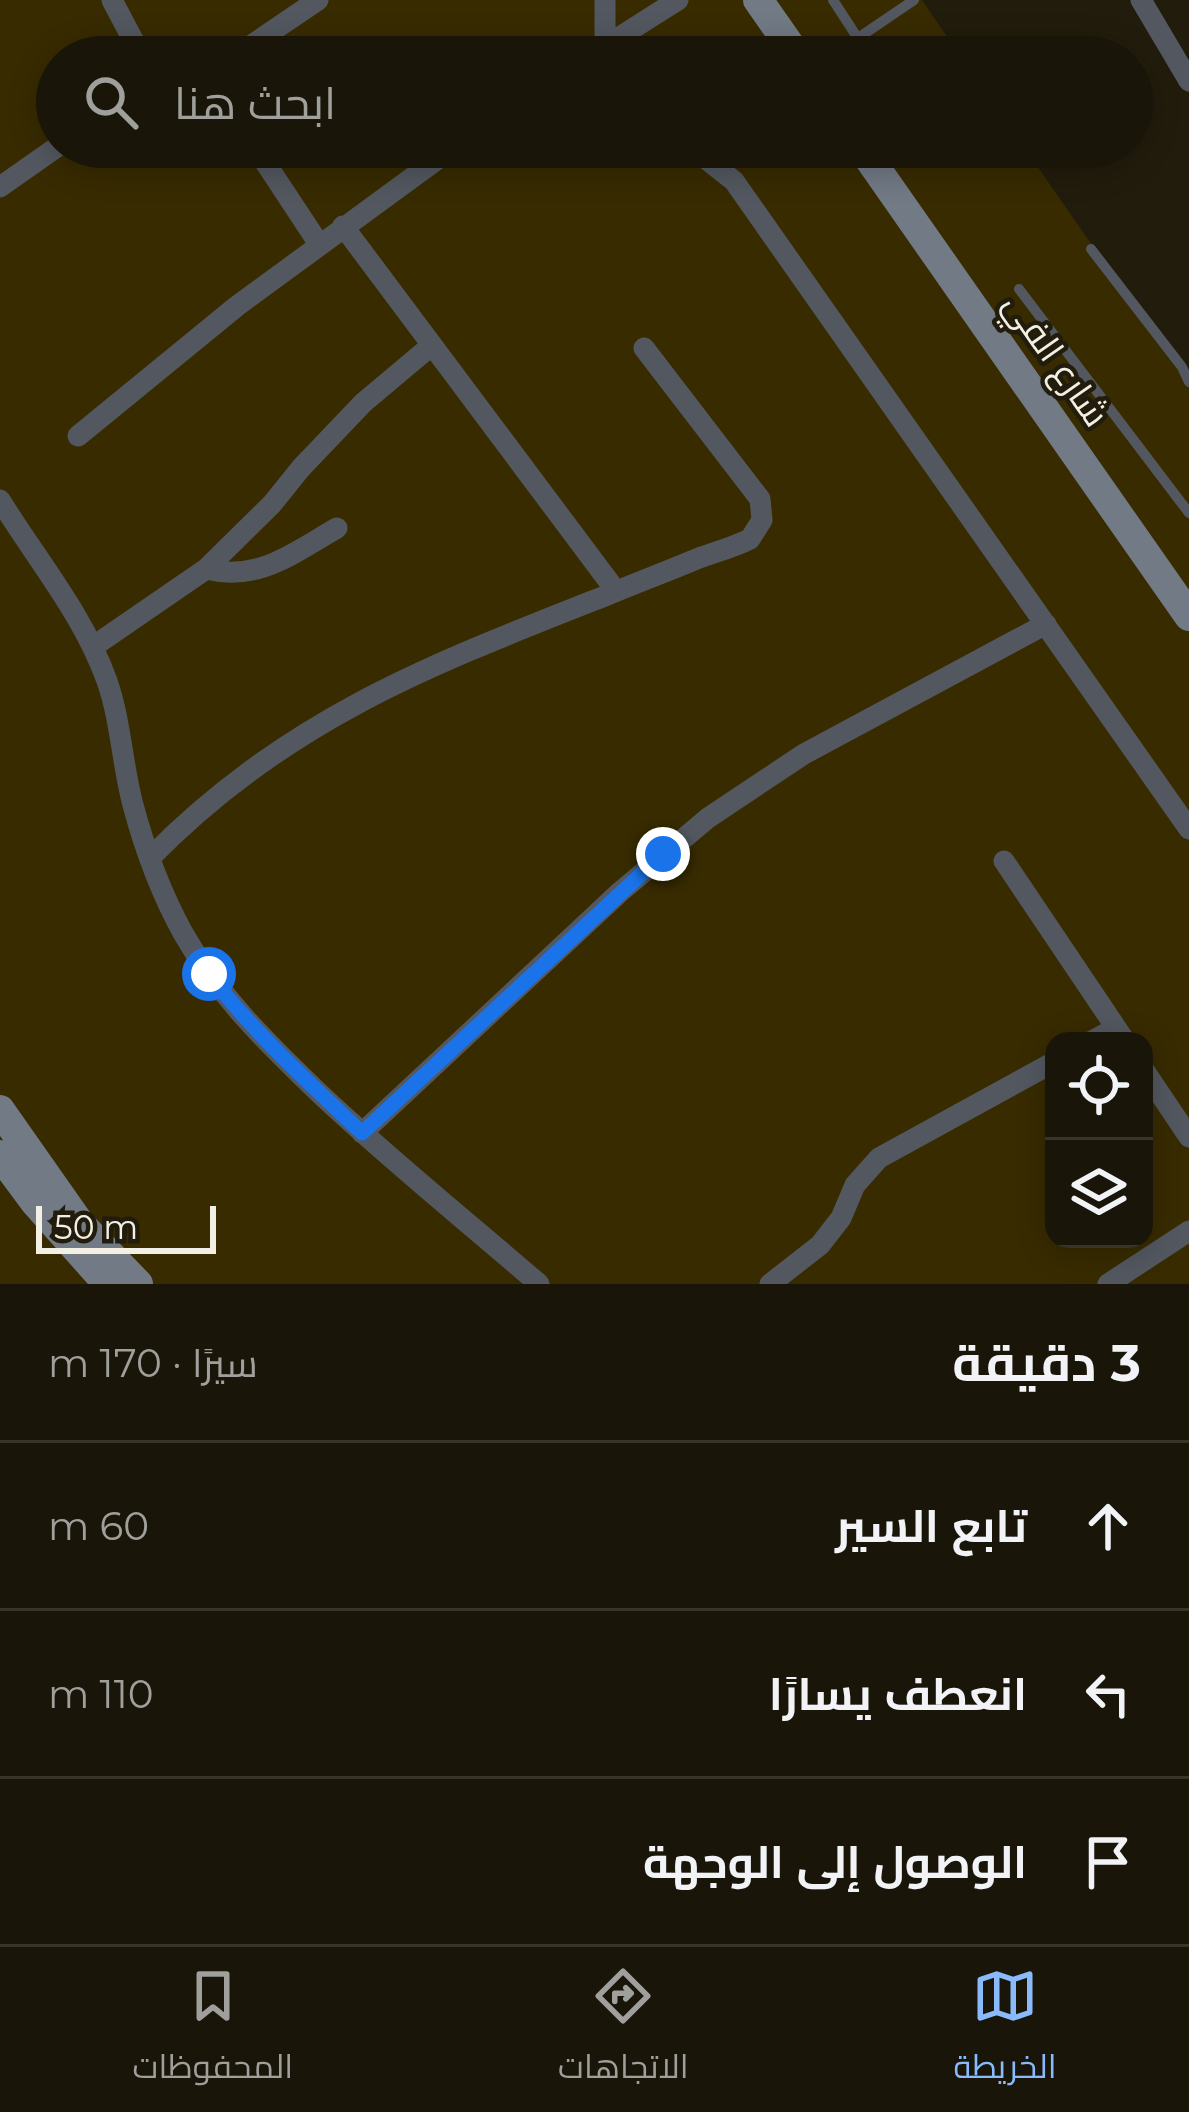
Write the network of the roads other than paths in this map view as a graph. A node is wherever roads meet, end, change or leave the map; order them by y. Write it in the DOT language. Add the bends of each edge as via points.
graph roads {
  1 [pos="112,0"];
  2 [pos="318,0"];
  3 [pos="605,0"];
  4 [pos="679,0"];
  5 [pos="758,0"];
  6 [pos="833,0"];
  7 [pos="914,0"];
  8 [pos="1142,0"];
  9 [pos="131,36"];
  10 [pos="265,36"];
  11 [pos="608,36"];
  12 [pos="631,36"];
  13 [pos="783,36"];
  14 [pos="856,36"];
  15 [pos="860,36"];
  16 [pos="1189,81"];
  17 [pos="36,162"];
  18 [pos="269,168"];
  19 [pos="424,168"];
  20 [pos="719,168"];
  21 [pos="876,168"];
  22 [pos="0,187"];
  23 [pos="343,226"];
  24 [pos="319,244"];
  25 [pos="1091,249"];
  26 [pos="1019,289"];
  27 [pos="432,345"];
  28 [pos="644,348"];
  29 [pos="1189,382"];
  30 [pos="78,436"];
  31 [pos="0,500"];
  32 [pos="1189,513"];
  33 [pos="337,528"];
  34 [pos="206,568"];
  35 [pos="616,591"];
  36 [pos="1189,616"];
  37 [pos="1046,624"];
  38 [pos="94,646"];
  39 [pos="1189,829"];
  40 [pos="150,858"];
  41 [pos="1004,862"];
  42 [pos="1119,1032"];
  43 [pos="1045,1067"];
  44 [pos="1153,1083"];
  45 [pos="0,1109"];
  46 [pos="362,1133"];
  47 [pos="1189,1137"];
  48 [pos="0,1155"];
  49 [pos="1189,1231"];
  50 [pos="108,1284"];
  51 [pos="138,1284"];
  52 [pos="539,1284"];
  53 [pos="770,1284"];
  54 [pos="1108,1284"];
  1 -- 9 [label="street"];
  2 -- 10 [label="street"];
  3 -- 11 [label="street"];
  4 -- 12 [label="street"];
  5 -- 13 [label="street"];
  6 -- 14 [label="lane"];
  7 -- 15 [label="lane"];
  8 -- 16 [label="street"];
  17 -- 22 [label="street"];
  18 -- 24 [label="street"];
  19 -- 23 [label="street"];
  20 -- 37 [label="street"];
  21 -- 36 [label="street, شارع الفي"];
  23 -- 24 [label="street"];
  23 -- 27 [label="street"];
  24 -- 30 [label="street"];
  25 -- 29 [label="lane"];
  26 -- 32 [label="lane"];
  27 -- 34 [label="street" via="347,418"];
  27 -- 35 [label="street"];
  28 -- 35 [label="street" via="754,490 762,520 740,544"];
  31 -- 38 [label="street"];
  33 -- 34 [label="street" via="258,570"];
  34 -- 38 [label="street"];
  35 -- 40 [label="street" via="439,662 326,719 232,783"];
  37 -- 39 [label="street"];
  37 -- 46 [label="street" via="805,754 708,818"];
  38 -- 40 [label="street"];
  40 -- 46 [label="street" via="185,936 236,1010"];
  41 -- 42 [label="street"];
  43 -- 53 [label="street" via="880,1158 820,1245"];
  44 -- 47 [label="street"];
  45 -- 51 [label="street" via="80,1224"];
  46 -- 52 [label="street"];
  48 -- 50 [label="street"];
  49 -- 54 [label="street"];
}
